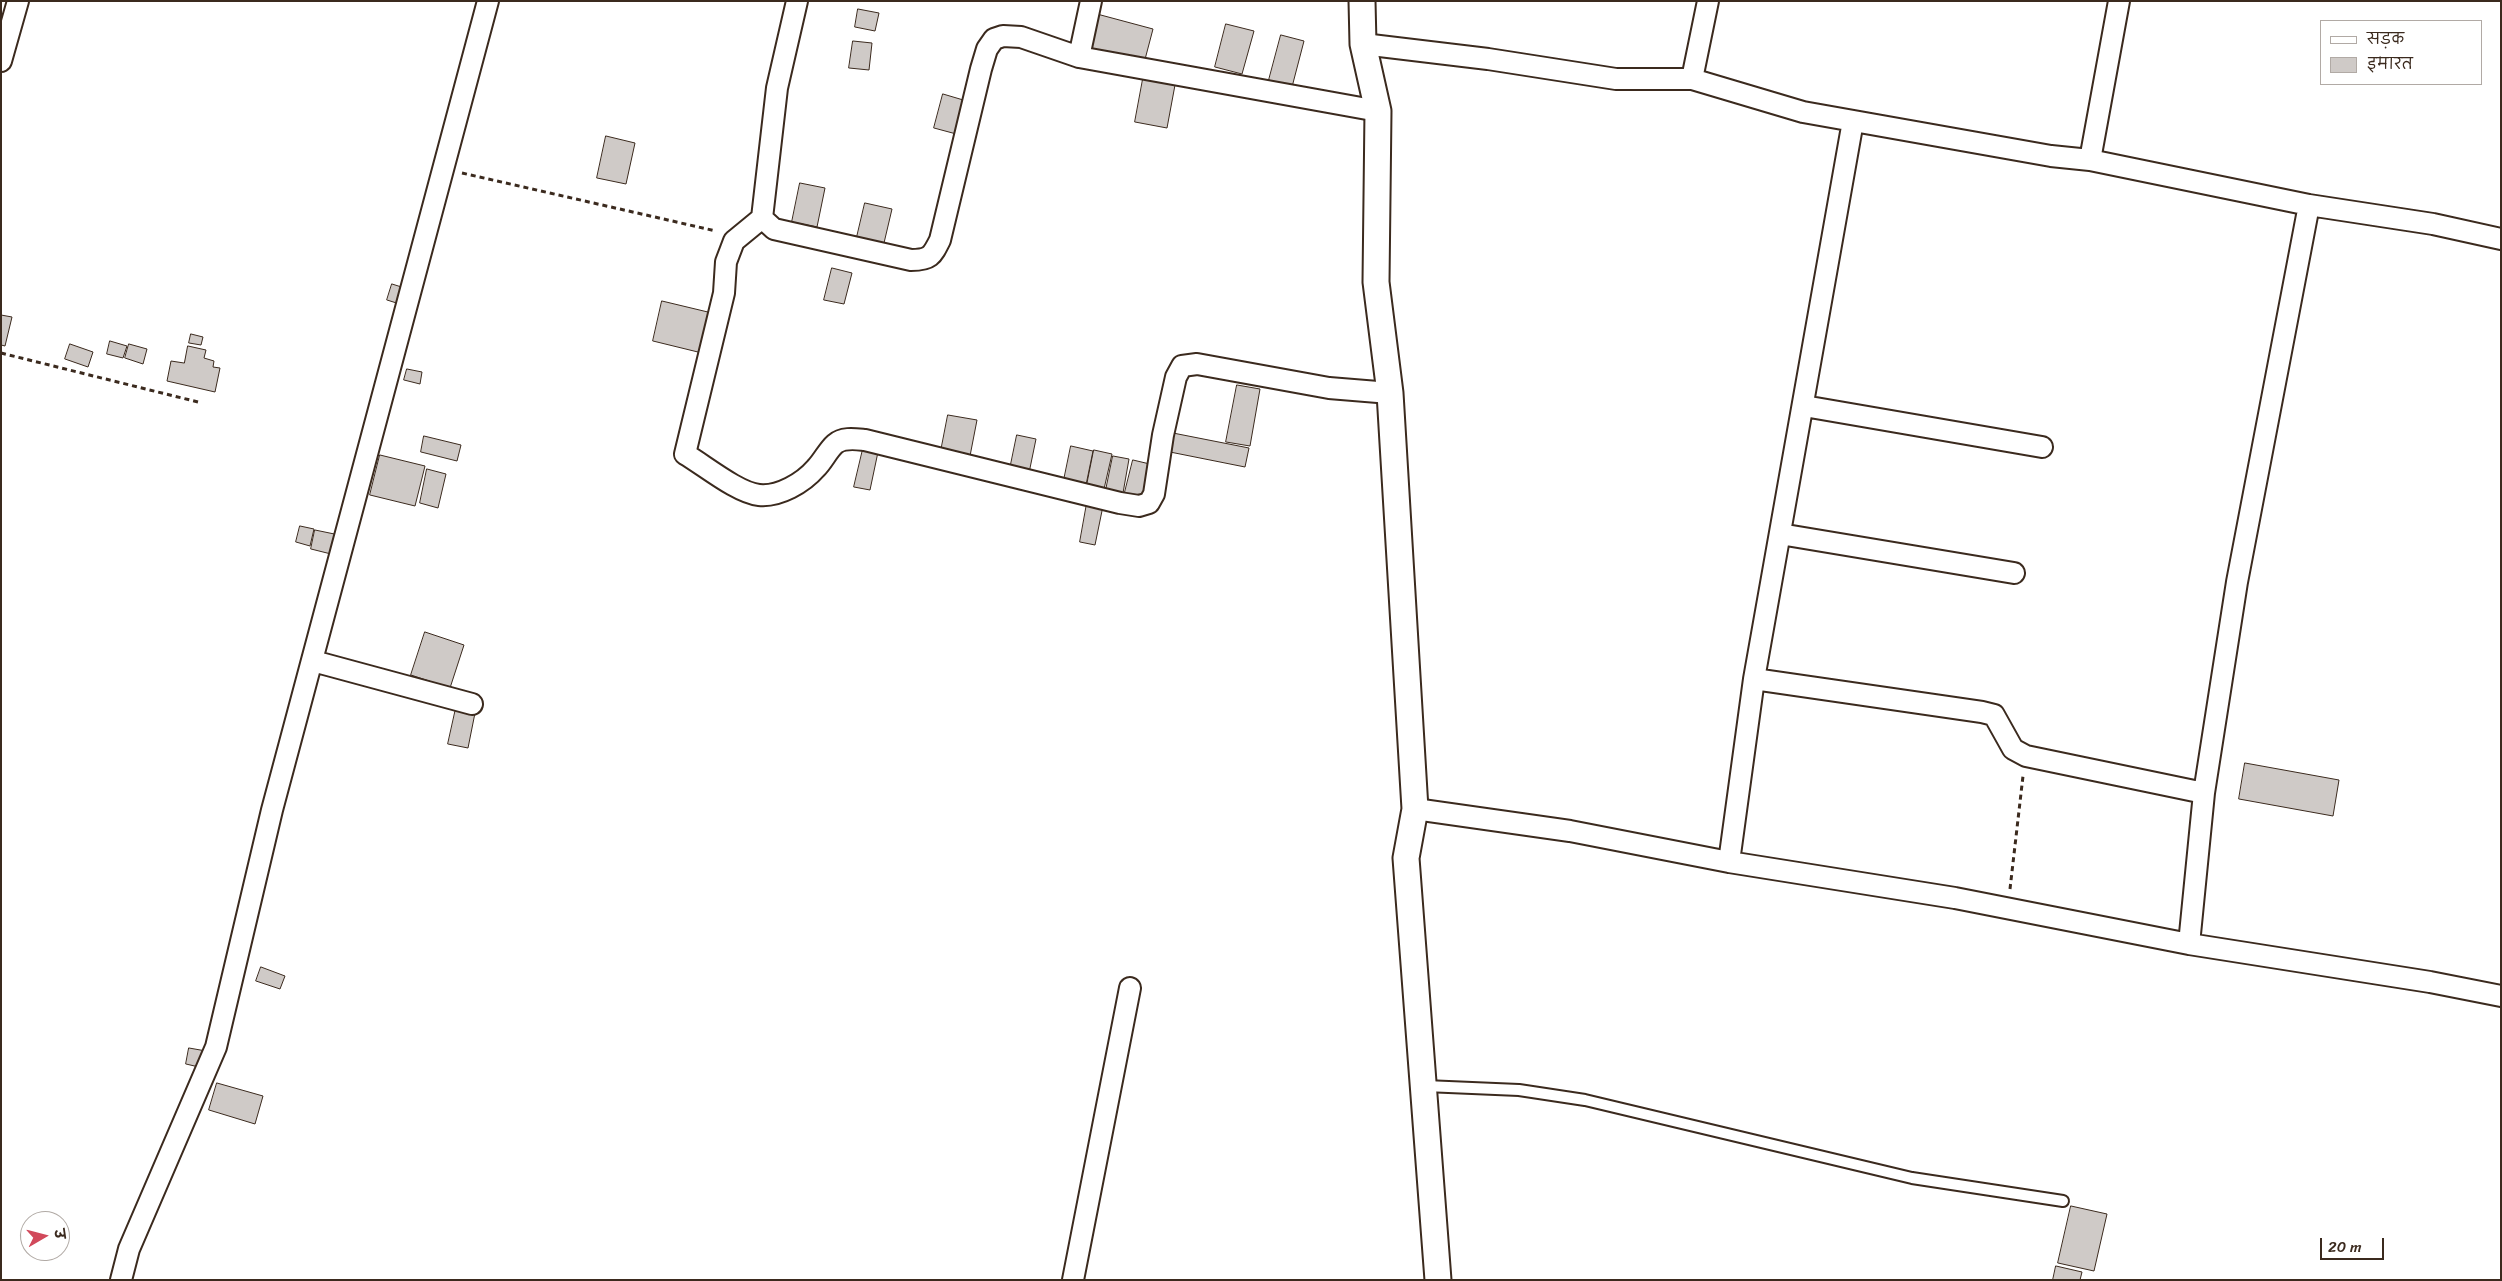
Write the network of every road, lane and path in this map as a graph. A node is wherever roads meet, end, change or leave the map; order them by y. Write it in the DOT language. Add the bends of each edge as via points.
graph roads {
  1 [pos="18,1"];
  2 [pos="488,1"];
  3 [pos="797,1"];
  4 [pos="1091,1"];
  5 [pos="1362,1"];
  6 [pos="1708,1"];
  7 [pos="2119,1"];
  8 [pos="1363,44"];
  9 [pos="1080,57"];
  10 [pos="1,61"];
  11 [pos="1692,79"];
  12 [pos="1378,111"];
  13 [pos="1854,121"];
  14 [pos="2090,160"];
  15 [pos="444,169"];
  16 [pos="2309,205"];
  17 [pos="762,218"];
  18 [pos="741,237"];
  19 [pos="2501,238"];
  20 [pos="1,354"];
  21 [pos="1390,393"];
  22 [pos="198,402"];
  23 [pos="1804,406"];
  24 [pos="2042,447"];
  25 [pos="1780,534"];
  26 [pos="2014,572"];
  27 [pos="312,661"];
  28 [pos="1754,679"];
  29 [pos="472,704"];
  30 [pos="2026,756"];
  31 [pos="2204,793"];
  32 [pos="1415,809"];
  33 [pos="1729,862"];
  34 [pos="2008,908"];
  35 [pos="2189,944"];
  36 [pos="1130,988"];
  37 [pos="2501,996"];
  38 [pos="1425,1086"];
  39 [pos="2063,1201"];
  40 [pos="122,1280"];
  41 [pos="1073,1280"];
  42 [pos="1438,1280"];
  1 -- 10 [label="street"];
  2 -- 15 [label="street"];
  3 -- 17 [label="street" via="778,88"];
  4 -- 9 [label="street"];
  5 -- 8 [label="street"];
  6 -- 11 [label="street"];
  7 -- 14 [label="street"];
  8 -- 11 [label="street" via="1616,79"];
  8 -- 12 [label="street"];
  9 -- 12 [label="street"];
  9 -- 17 [label="street" via="1021,37 994,39 981,69 940,240 934,254 924,260 911,260 774,229"];
  11 -- 13 [label="street" via="1803,112"];
  12 -- 21 [label="street" via="1376,282"];
  13 -- 14 [label="street"];
  13 -- 23 [label="street"];
  14 -- 16 [label="street"];
  15 -- 18 [label="path"];
  15 -- 27 [label="street"];
  16 -- 19 [label="street"];
  16 -- 31 [label="street" via="2237,582"];
  17 -- 18 [label="street"];
  18 -- 21 [label="street" via="734,241 726,262 724,293 685,454 758,495 778,493 799,483 836,443 848,438 1139,506 1149,503 1154,494 1165,425 1176,377 1182,366 1196,364 1302,384"];
  20 -- 22 [label="path"];
  21 -- 32 [label="street"];
  23 -- 24 [label="street"];
  23 -- 25 [label="street"];
  25 -- 26 [label="street"];
  25 -- 28 [label="street"];
  27 -- 29 [label="street"];
  27 -- 40 [label="street" via="272,810 216,1046 129,1249"];
  28 -- 30 [label="street" via="1994,715 2014,749"];
  28 -- 33 [label="street"];
  30 -- 31 [label="street"];
  30 -- 34 [label="path"];
  31 -- 35 [label="street"];
  32 -- 33 [label="street" via="1570,831"];
  32 -- 38 [label="street" via="1406,858"];
  33 -- 34 [label="street"];
  34 -- 35 [label="street"];
  35 -- 37 [label="street"];
  36 -- 41 [label="street"];
  38 -- 39 [label="lane" via="1519,1090 1585,1100 1912,1178"];
  38 -- 42 [label="street"];
}
